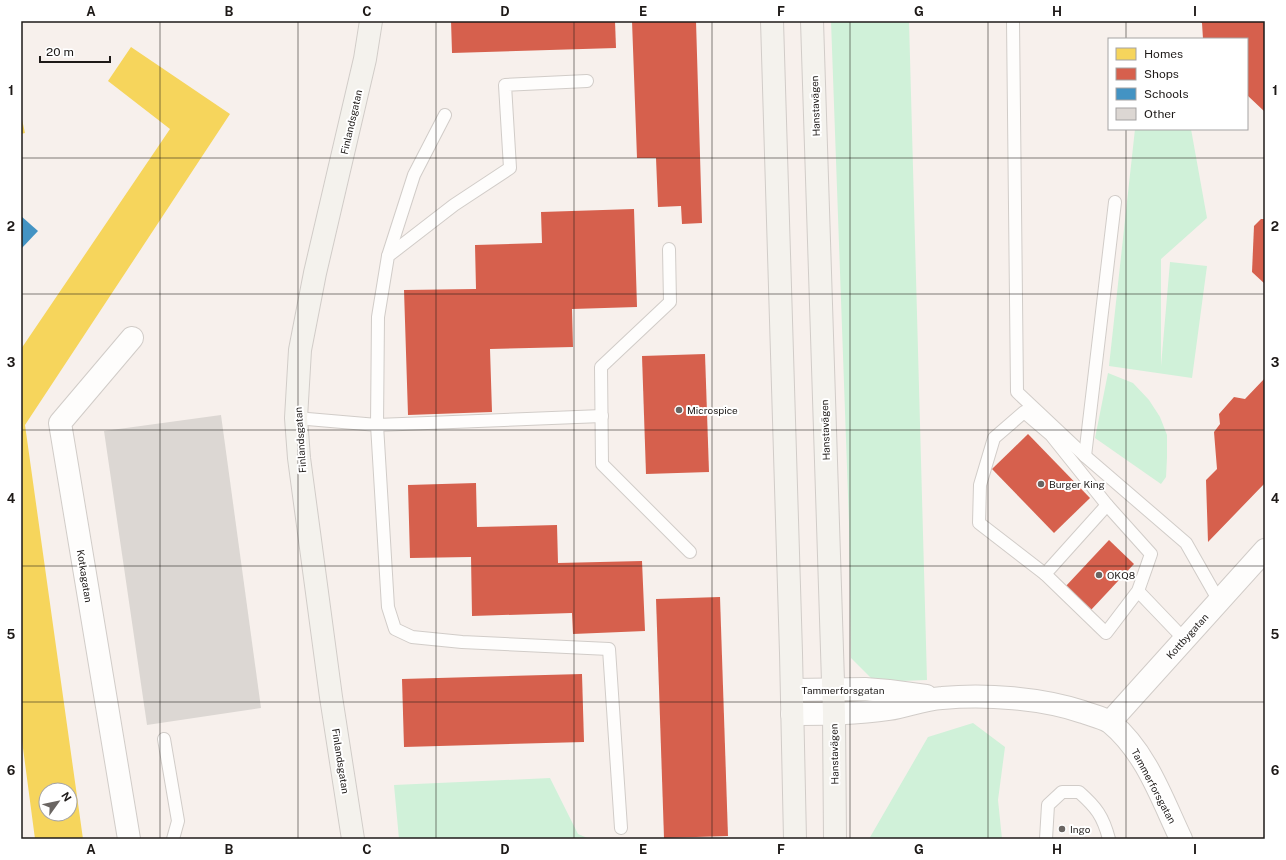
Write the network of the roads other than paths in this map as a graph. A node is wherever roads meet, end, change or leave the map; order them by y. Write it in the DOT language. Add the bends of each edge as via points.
graph roads {
  1 [pos="371,21"];
  2 [pos="772,21"];
  3 [pos="812,21"];
  4 [pos="1013,21"];
  5 [pos="587,81"];
  6 [pos="445,115"];
  7 [pos="1115,202"];
  8 [pos="669,249"];
  9 [pos="388,256"];
  10 [pos="132,338"];
  11 [pos="602,416"];
  12 [pos="296,418"];
  13 [pos="378,425"];
  14 [pos="1085,456"];
  15 [pos="1107,505"];
  16 [pos="1265,550"];
  17 [pos="690,552"];
  18 [pos="1045,574"];
  19 [pos="1138,591"];
  20 [pos="1219,601"];
  21 [pos="1184,639"];
  22 [pos="792,690"];
  23 [pos="833,690"];
  24 [pos="941,698"];
  25 [pos="834,713"];
  26 [pos="792,714"];
  27 [pos="1110,722"];
  28 [pos="164,739"];
  29 [pos="621,828"];
  30 [pos="129,839"];
  31 [pos="173,839"];
  32 [pos="353,839"];
  33 [pos="795,839"];
  34 [pos="835,839"];
  35 [pos="1046,839"];
  36 [pos="1109,839"];
  37 [pos="1181,839"];
  1 -- 12 [label="main road, Finlandsgatan" via="365,59 315,273 300,350"];
  2 -- 22 [label="main road"];
  3 -- 23 [label="main road, Hanstavägen"];
  4 -- 14 [label="lane" via="1017,392"];
  5 -- 9 [label="lane" via="505,85 510,168 454,205"];
  6 -- 9 [label="lane" via="414,175"];
  7 -- 14 [label="lane"];
  8 -- 11 [label="lane" via="670,302 601,367"];
  9 -- 13 [label="lane" via="378,317"];
  10 -- 30 [label="street, Kotkagatan" via="60,423"];
  11 -- 13 [label="lane"];
  11 -- 17 [label="lane" via="602,464"];
  12 -- 13 [label="lane"];
  12 -- 32 [label="main road, Finlandsgatan" via="331,698"];
  13 -- 29 [label="lane" via="388,607 395,629 412,637 462,642 609,650"];
  14 -- 20 [label="lane" via="1186,543"];
  15 -- 18 [label="lane"];
  15 -- 18 [label="lane" via="1051,435 1024,412 994,438 980,485 979,523"];
  15 -- 19 [label="lane" via="1151,554"];
  16 -- 20 [label="street, Kottbygatan"];
  18 -- 19 [label="lane" via="1106,633"];
  19 -- 21 [label="lane"];
  20 -- 21 [label="street, Kottbygatan"];
  21 -- 27 [label="street, Kottbygatan"];
  22 -- 23 [label="street, Tammerforsgatan"];
  22 -- 26 [label="main road"];
  23 -- 24 [label="street, Tammerforsgatan" via="889,690"];
  23 -- 25 [label="main road, Hanstavägen"];
  24 -- 25 [label="street, Tammerforsgatan" via="888,709"];
  24 -- 27 [label="street, Tammerforsgatan" via="985,696 1025,699 1073,709"];
  25 -- 26 [label="street, Tammerforsgatan"];
  25 -- 34 [label="main road, Hanstavägen"];
  26 -- 33 [label="main road"];
  27 -- 37 [label="street, Tammerforsgatan" via="1135,748 1153,779"];
  28 -- 31 [label="lane" via="178,821"];
  35 -- 36 [label="lane" via="1048,805 1062,792 1079,792 1093,804 1105,824"];
}
